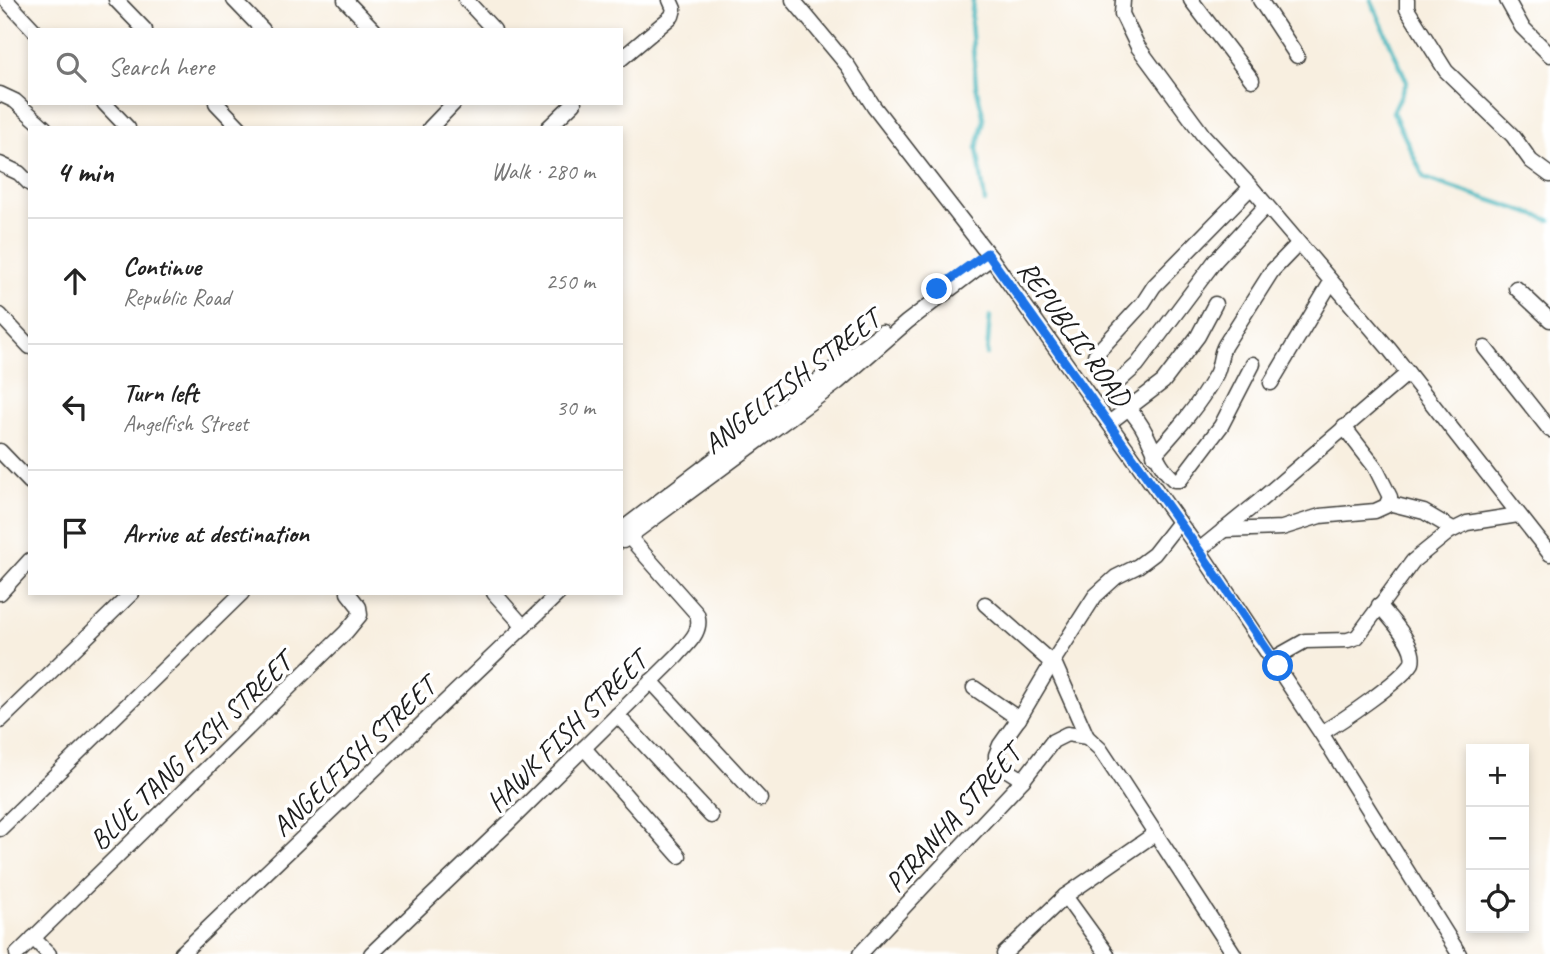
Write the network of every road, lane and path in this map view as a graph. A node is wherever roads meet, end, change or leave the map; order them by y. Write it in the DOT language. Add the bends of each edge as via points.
graph roads {
  1 [pos="6,0"];
  2 [pos="116,0"];
  3 [pos="234,0"];
  4 [pos="345,0"];
  5 [pos="466,0"];
  6 [pos="670,0"];
  7 [pos="793,0"];
  8 [pos="1123,0"];
  9 [pos="1191,0"];
  10 [pos="1260,0"];
  11 [pos="1407,0"];
  12 [pos="1507,0"];
  13 [pos="32,28"];
  14 [pos="143,28"];
  15 [pos="261,28"];
  16 [pos="372,28"];
  17 [pos="492,28"];
  18 [pos="1297,55"];
  19 [pos="1550,55"];
  20 [pos="623,57"];
  21 [pos="1252,80"];
  22 [pos="0,94"];
  23 [pos="106,105"];
  24 [pos="218,105"];
  25 [pos="450,105"];
  26 [pos="572,105"];
  27 [pos="43,126"];
  28 [pos="126,126"];
  29 [pos="238,126"];
  30 [pos="432,126"];
  31 [pos="550,126"];
  32 [pos="0,164"];
  33 [pos="1550,175"];
  34 [pos="28,182"];
  35 [pos="1251,187"];
  36 [pos="1266,206"];
  37 [pos="1298,244"];
  38 [pos="989,256"];
  39 [pos="1331,282"];
  40 [pos="1516,288"];
  41 [pos="1215,304"];
  42 [pos="0,315"];
  43 [pos="1550,320"];
  44 [pos="28,345"];
  45 [pos="1485,348"];
  46 [pos="1095,355"];
  47 [pos="1253,364"];
  48 [pos="1408,373"];
  49 [pos="1117,383"];
  50 [pos="1271,383"];
  51 [pos="1129,409"];
  52 [pos="1109,423"];
  53 [pos="1345,426"];
  54 [pos="1550,430"];
  55 [pos="1154,455"];
  56 [pos="2,457"];
  57 [pos="28,480"];
  58 [pos="1388,503"];
  59 [pos="1518,515"];
  60 [pos="1179,522"];
  61 [pos="1453,528"];
  62 [pos="1223,530"];
  63 [pos="623,534"];
  64 [pos="1548,549"];
  65 [pos="1199,550"];
  66 [pos="28,562"];
  67 [pos="0,593"];
  68 [pos="130,595"];
  69 [pos="240,595"];
  70 [pos="350,595"];
  71 [pos="496,595"];
  72 [pos="557,595"];
  73 [pos="985,604"];
  74 [pos="1379,605"];
  75 [pos="524,627"];
  76 [pos="1273,659"];
  77 [pos="1052,661"];
  78 [pos="651,681"];
  79 [pos="974,688"];
  80 [pos="617,715"];
  81 [pos="1019,719"];
  82 [pos="0,721"];
  83 [pos="1321,733"];
  84 [pos="1087,737"];
  85 [pos="584,748"];
  86 [pos="1023,780"];
  87 [pos="760,799"];
  88 [pos="711,816"];
  89 [pos="0,829"];
  90 [pos="1156,833"];
  91 [pos="679,856"];
  92 [pos="1065,896"];
  93 [pos="33,938"];
  94 [pos="17,954"];
  95 [pos="49,954"];
  96 [pos="181,954"];
  97 [pos="371,954"];
  98 [pos="860,954"];
  99 [pos="1004,954"];
  100 [pos="1107,954"];
  101 [pos="1234,954"];
  102 [pos="1459,954"];
  1 -- 13 [label="street"];
  2 -- 14 [label="street"];
  3 -- 15 [label="street"];
  4 -- 16 [label="street"];
  5 -- 17 [label="street"];
  6 -- 20 [label="street" via="672,16"];
  7 -- 38 [label="street, REPUBLIC ROAD" via="848,66 874,107"];
  8 -- 35 [label="street" via="1122,14 1138,47 1203,135"];
  9 -- 21 [label="street"];
  10 -- 18 [label="street"];
  11 -- 33 [label="street" via="1406,9 1446,71 1499,121 1531,161"];
  12 -- 19 [label="street" via="1522,27"];
  22 -- 27 [label="street"];
  23 -- 28 [label="street"];
  24 -- 29 [label="street"];
  25 -- 30 [label="street"];
  26 -- 31 [label="street"];
  32 -- 34 [label="street"];
  35 -- 36 [label="street"];
  35 -- 46 [label="street" via="1154,286"];
  36 -- 37 [label="street"];
  36 -- 49 [label="street" via="1215,261 1137,365"];
  37 -- 39 [label="street"];
  37 -- 55 [label="street" via="1272,271 1230,334 1217,373 1195,407"];
  38 -- 52 [label="street, REPUBLIC ROAD"];
  38 -- 63 [label="street, ANGELFISH STREET" via="838,382"];
  39 -- 48 [label="street"];
  39 -- 50 [label="street"];
  40 -- 43 [label="street"];
  41 -- 51 [label="street" via="1177,366"];
  42 -- 44 [label="street"];
  45 -- 54 [label="street"];
  47 -- 55 [label="street" via="1221,426 1182,479 1172,479"];
  48 -- 53 [label="street"];
  48 -- 59 [label="street"];
  51 -- 52 [label="street"];
  51 -- 55 [label="street"];
  52 -- 60 [label="street, REPUBLIC ROAD"];
  53 -- 58 [label="street" via="1385,483"];
  53 -- 62 [label="street"];
  56 -- 57 [label="street"];
  58 -- 61 [label="street" via="1424,512"];
  58 -- 62 [label="street" via="1375,511 1328,514 1282,528"];
  59 -- 61 [label="street"];
  59 -- 64 [label="street"];
  60 -- 65 [label="street, REPUBLIC ROAD"];
  60 -- 77 [label="street" via="1147,560 1104,585"];
  61 -- 74 [label="street" via="1416,558"];
  62 -- 65 [label="street"];
  63 -- 78 [label="street, HAWK FISH STREET" via="699,620 692,639"];
  65 -- 76 [label="street, REPUBLIC ROAD"];
  66 -- 67 [label="street"];
  68 -- 82 [label="street"];
  69 -- 89 [label="street"];
  70 -- 93 [label="street, BLUE TANG FISH STREET" via="360,615 346,632"];
  71 -- 75 [label="street"];
  72 -- 75 [label="street, ANGELFISH STREET"];
  73 -- 77 [label="street"];
  74 -- 76 [label="street" via="1357,637 1305,641"];
  74 -- 83 [label="street" via="1401,628 1413,652 1412,663 1345,719"];
  75 -- 96 [label="street, ANGELFISH STREET"];
  76 -- 83 [label="street, REPUBLIC ROAD"];
  77 -- 81 [label="street"];
  77 -- 84 [label="street"];
  78 -- 80 [label="street, HAWK FISH STREET"];
  78 -- 87 [label="street"];
  79 -- 81 [label="street"];
  80 -- 85 [label="street, HAWK FISH STREET"];
  80 -- 88 [label="street"];
  81 -- 86 [label="street" via="995,758"];
  83 -- 102 [label="street, REPUBLIC ROAD"];
  84 -- 86 [label="street, PIRANHA STREET" via="1058,737"];
  84 -- 90 [label="street" via="1100,749"];
  85 -- 91 [label="street"];
  85 -- 97 [label="street, HAWK FISH STREET"];
  86 -- 98 [label="street, PIRANHA STREET"];
  90 -- 92 [label="street"];
  90 -- 101 [label="street"];
  92 -- 99 [label="street"];
  92 -- 100 [label="street"];
  93 -- 94 [label="street, BLUE TANG FISH STREET"];
  93 -- 95 [label="street"];
}
